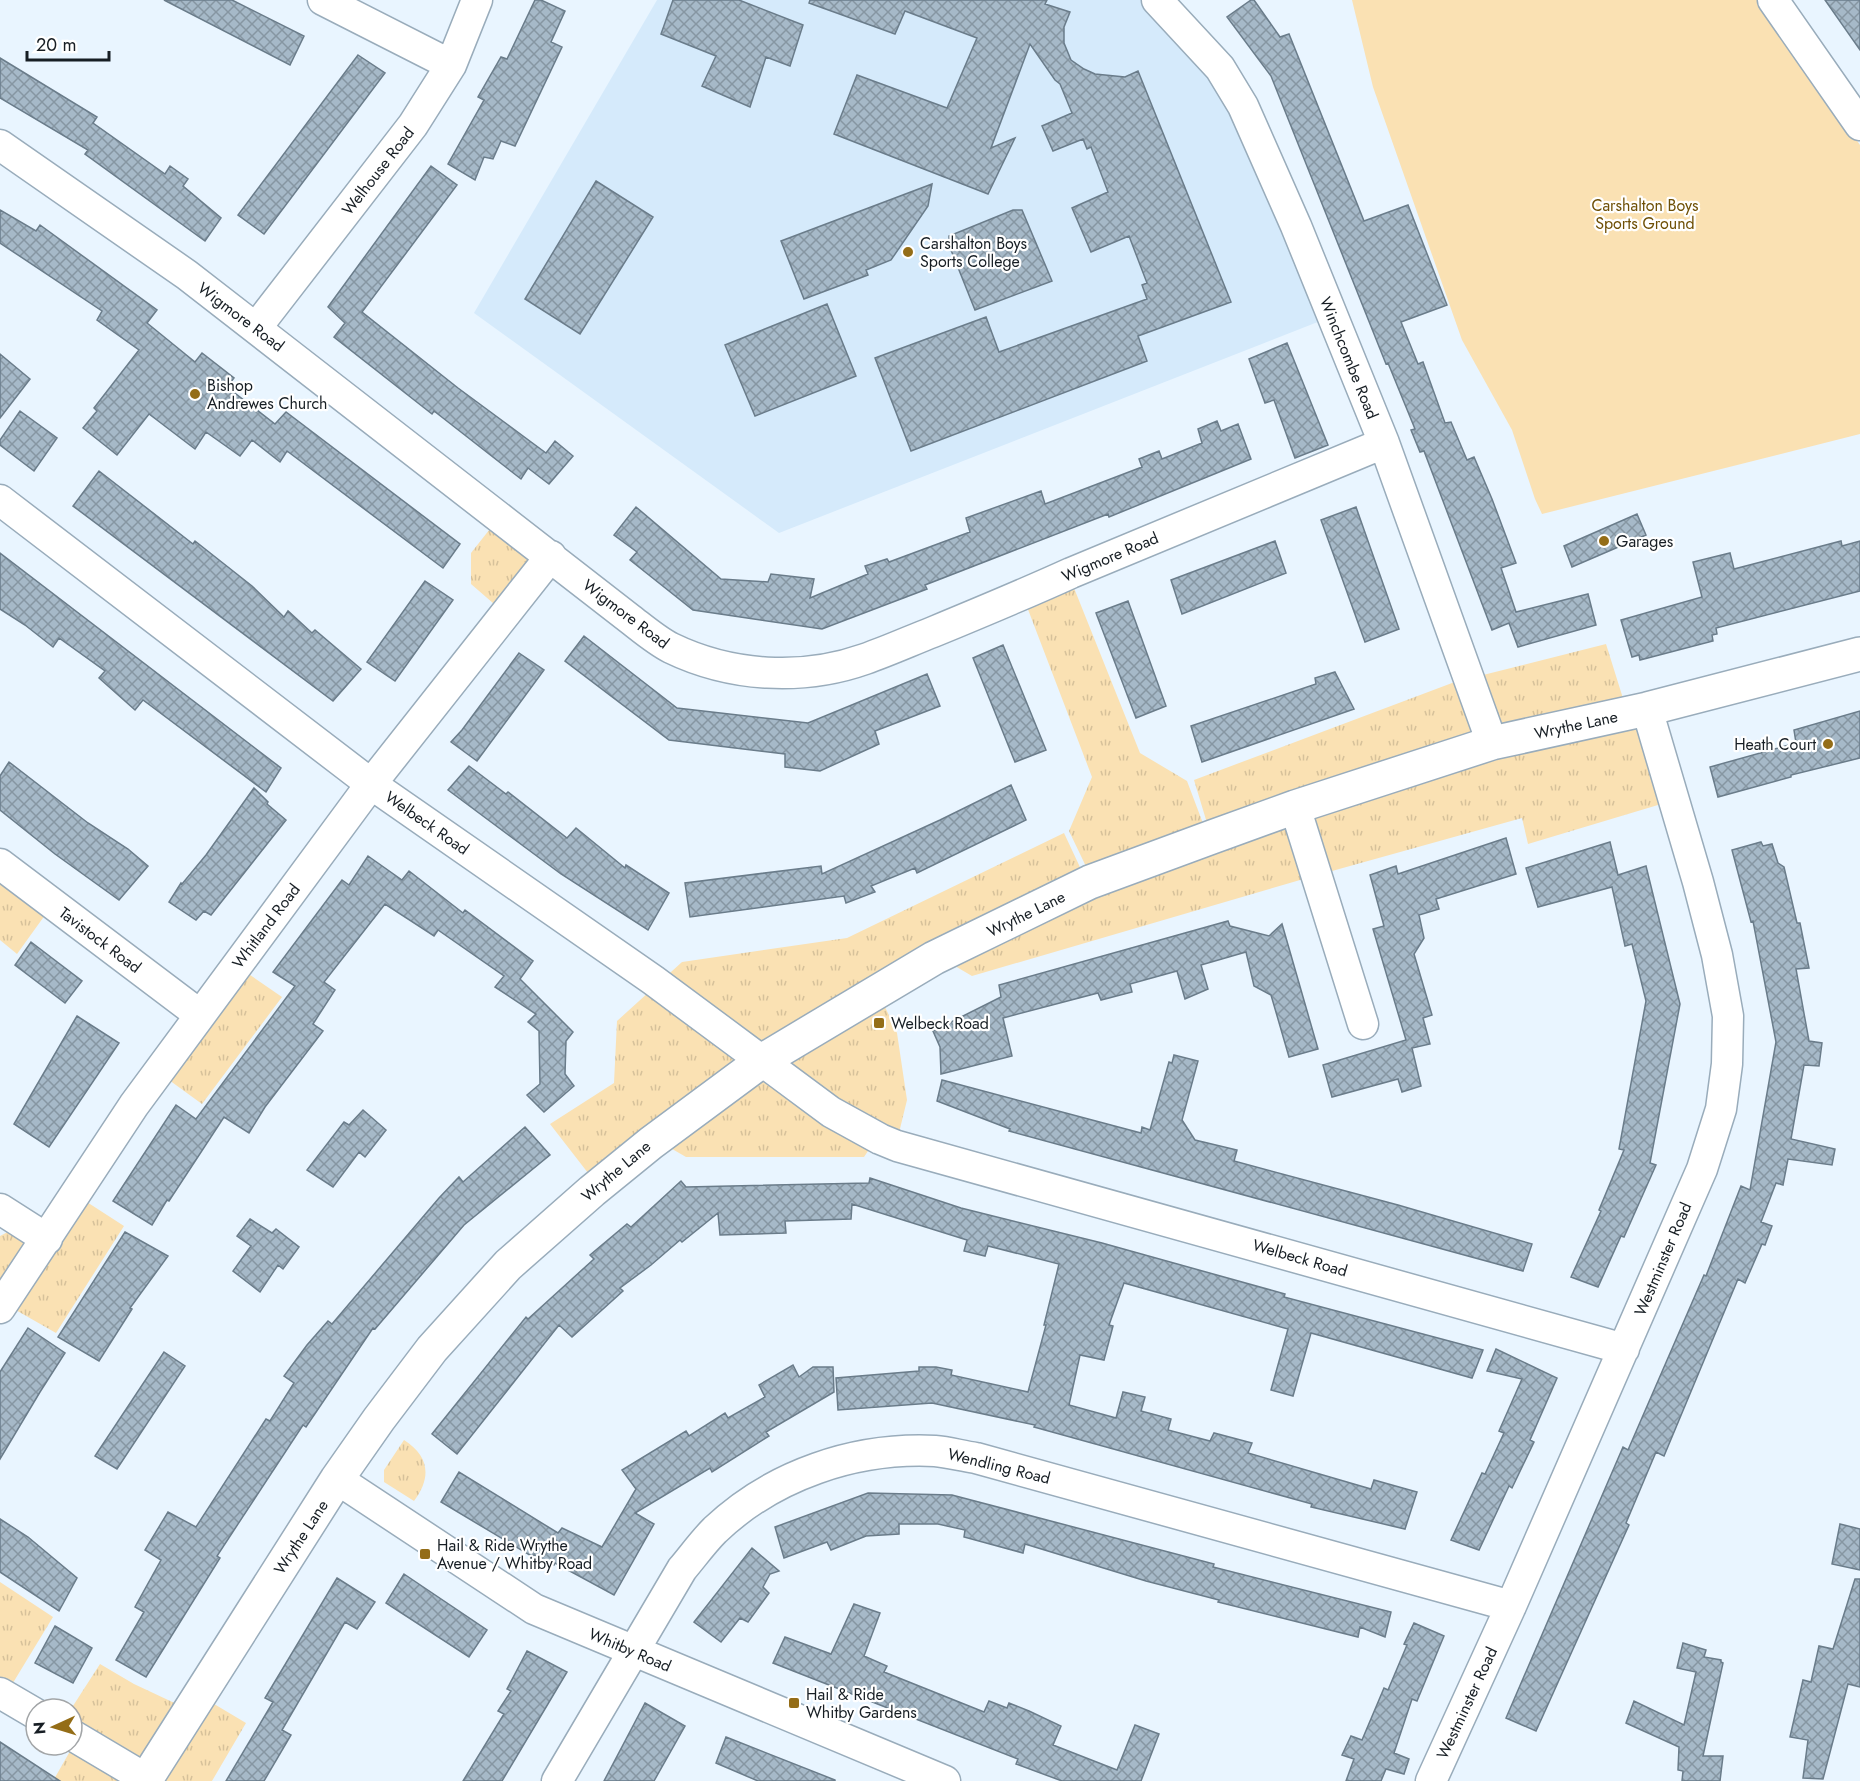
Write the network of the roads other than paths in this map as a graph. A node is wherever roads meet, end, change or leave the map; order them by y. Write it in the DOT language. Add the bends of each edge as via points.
graph roads {
  1 [pos="323,0"];
  2 [pos="477,0"];
  3 [pos="1157,0"];
  4 [pos="1773,0"];
  5 [pos="452,64"];
  6 [pos="1860,125"];
  7 [pos="0,145"];
  8 [pos="255,328"];
  9 [pos="1384,443"];
  10 [pos="0,500"];
  11 [pos="551,556"];
  12 [pos="1860,654"];
  13 [pos="1647,709"];
  14 [pos="1492,743"];
  15 [pos="371,784"];
  16 [pos="1295,807"];
  17 [pos="0,864"];
  18 [pos="200,1015"];
  19 [pos="1364,1024"];
  20 [pos="763,1059"];
  21 [pos="0,1209"];
  22 [pos="47,1239"];
  23 [pos="0,1308"];
  24 [pos="1624,1349"];
  25 [pos="337,1479"];
  26 [pos="1511,1606"];
  27 [pos="634,1652"];
  28 [pos="0,1693"];
  29 [pos="24,1707"];
  30 [pos="84,1742"];
  31 [pos="912,1775"];
  32 [pos="146,1780"];
  33 [pos="557,1781"];
  34 [pos="945,1781"];
  35 [pos="1431,1781"];
  1 -- 5 [label="street"];
  2 -- 5 [label="street, Welhouse Road"];
  3 -- 9 [label="street, Winchcombe Road" via="1220,68 1243,106"];
  4 -- 6 [label="street"];
  5 -- 8 [label="street, Welhouse Road" via="413,125"];
  7 -- 8 [label="street, Wigmore Road" via="187,275"];
  8 -- 11 [label="street, Wigmore Road"];
  9 -- 11 [label="street, Wigmore Road" via="864,660 821,670 779,674 743,671 669,648"];
  9 -- 14 [label="street, Winchcombe Road"];
  10 -- 15 [label="street, Welbeck Road"];
  11 -- 15 [label="street, Whitland Road"];
  12 -- 13 [label="main road, Wrythe Lane"];
  13 -- 14 [label="main road, Wrythe Lane"];
  13 -- 24 [label="street, Westminster Road" via="1717,955 1728,1016 1727,1064 1721,1109 1702,1169"];
  14 -- 16 [label="main road, Wrythe Lane"];
  15 -- 18 [label="street, Whitland Road"];
  15 -- 20 [label="street, Welbeck Road"];
  16 -- 19 [label="street"];
  16 -- 20 [label="main road, Wrythe Lane" via="1090,882 934,958"];
  17 -- 18 [label="street, Tavistock Road"];
  18 -- 22 [label="street, Whitland Road" via="134,1105"];
  20 -- 24 [label="street, Welbeck Road" via="831,1112 897,1146"];
  20 -- 25 [label="main road, Wrythe Lane" via="651,1143 508,1265 432,1349"];
  21 -- 22 [label="street"];
  22 -- 23 [label="street, Whitland Road"];
  24 -- 26 [label="street, Westminster Road"];
  25 -- 27 [label="street, Whitby Road" via="534,1610"];
  25 -- 32 [label="main road, Wrythe Lane"];
  26 -- 27 [label="street, Wendling Road" via="976,1458 937,1451 901,1451 836,1462 801,1474 735,1514 714,1531 682,1569"];
  26 -- 35 [label="street, Westminster Road"];
  27 -- 31 [label="street, Whitby Road"];
  27 -- 33 [label="street, Wendling Road"];
  28 -- 29 [label="street"];
  30 -- 32 [label="street"];
  31 -- 34 [label="street, Whitby Road"];
}
